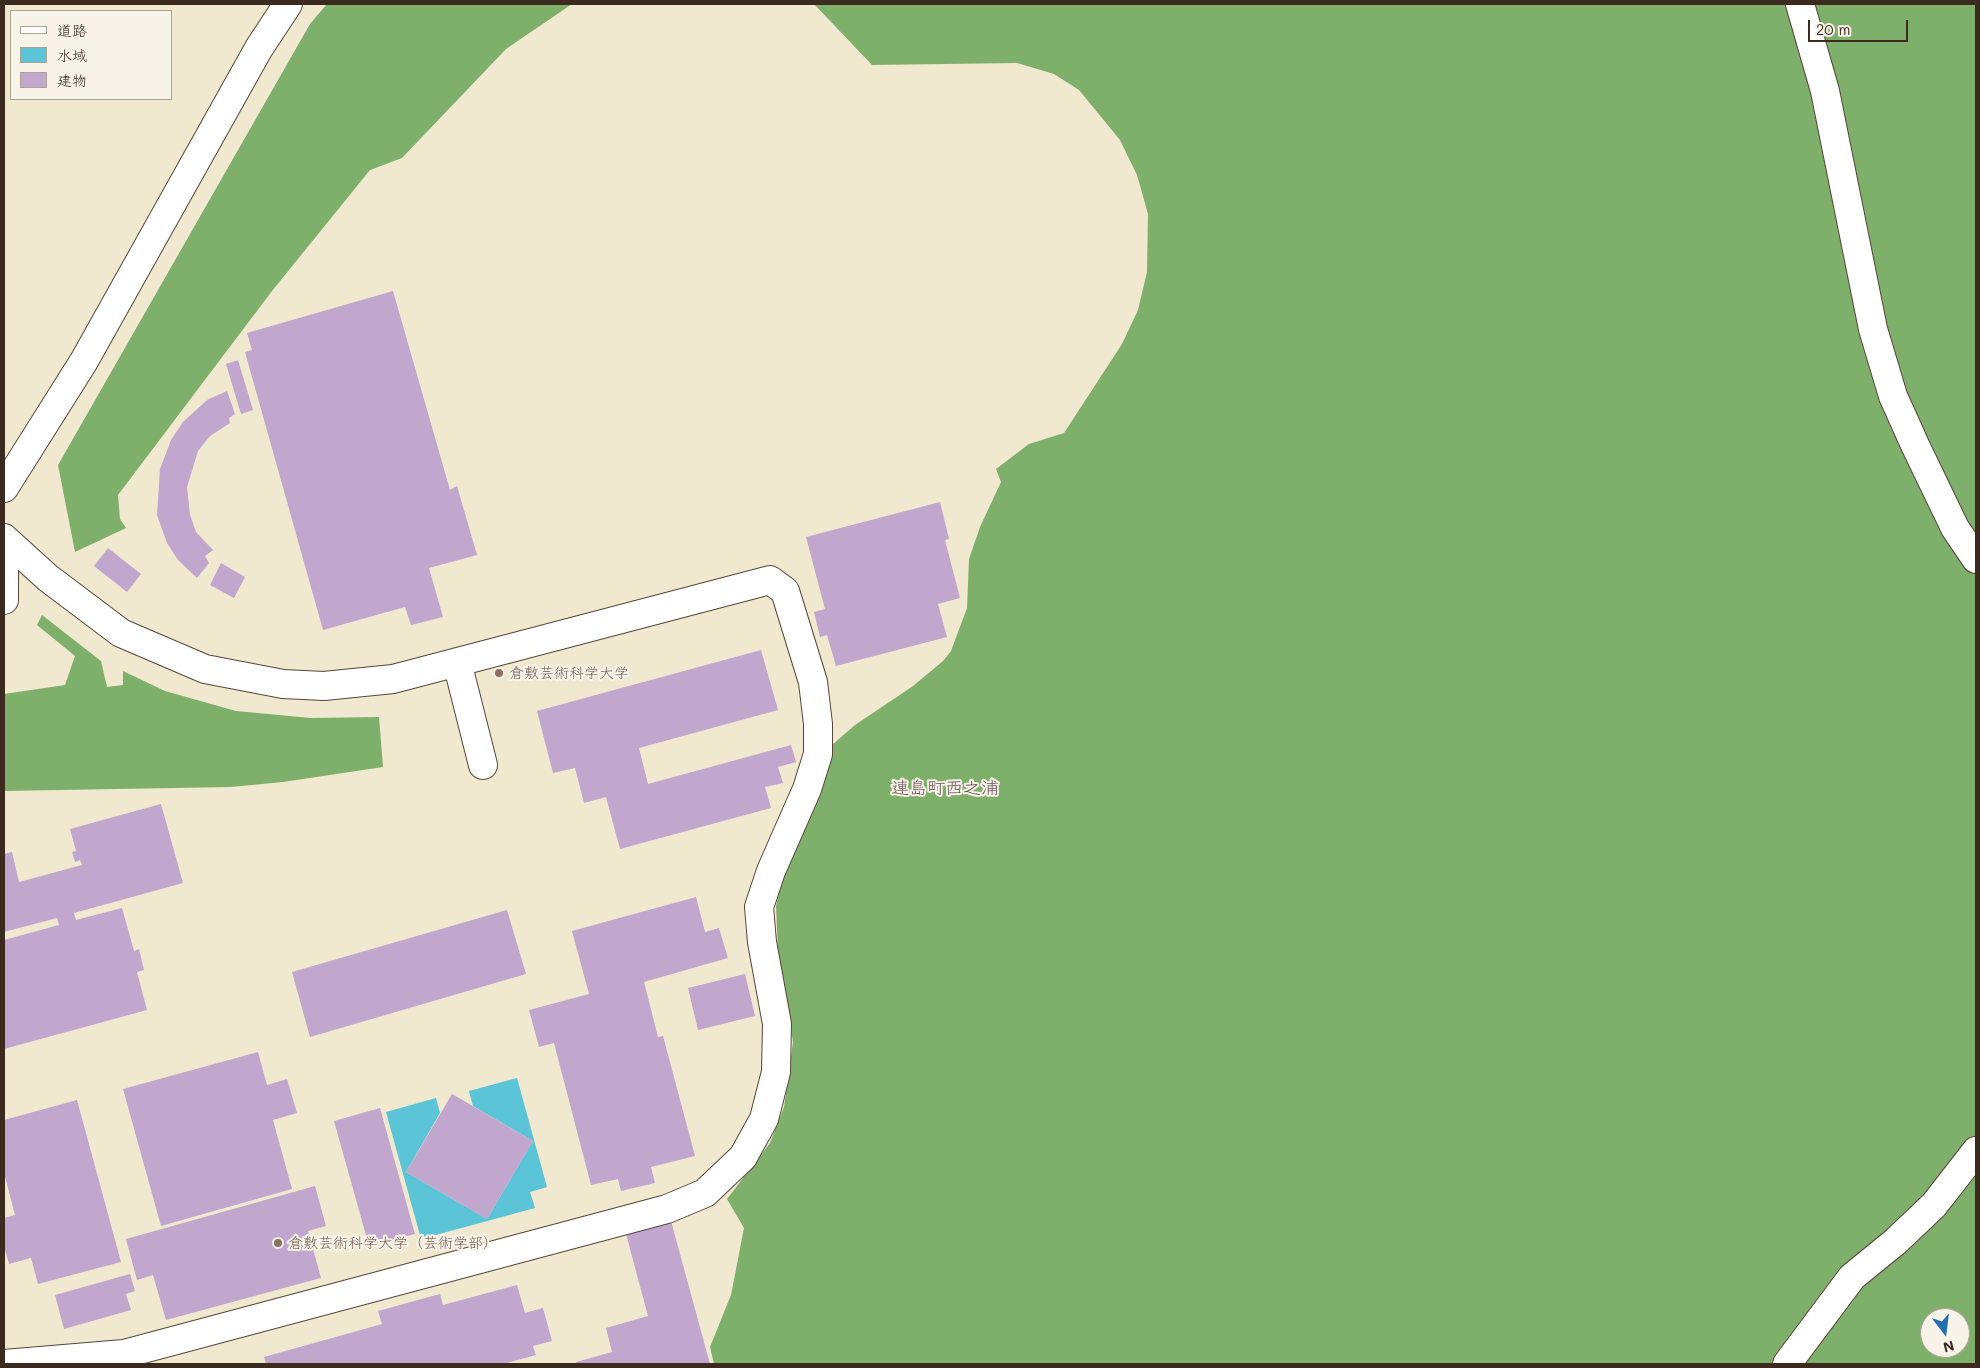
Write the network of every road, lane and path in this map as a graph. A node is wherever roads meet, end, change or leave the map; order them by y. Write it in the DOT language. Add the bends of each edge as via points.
graph roads {
  1 [pos="288,4"];
  2 [pos="1800,4"];
  3 [pos="4,488"];
  4 [pos="4,538"];
  5 [pos="1976,559"];
  6 [pos="4,600"];
  7 [pos="457,662"];
  8 [pos="483,765"];
  9 [pos="1976,1151"];
  10 [pos="134,1359"];
  11 [pos="4,1364"];
  12 [pos="1787,1364"];
  1 -- 3 [label="street" via="259,48 84,361"];
  2 -- 5 [label="street" via="1825,91 1872,328 1893,396 1956,528"];
  4 -- 6 [label="street"];
  4 -- 7 [label="street" via="48,578 121,633 205,669 283,684 324,686 393,679"];
  7 -- 8 [label="street"];
  7 -- 10 [label="street" via="770,580 785,591 814,682 818,754 759,907 777,1024 776,1072 764,1119 743,1158 705,1193 667,1209"];
  9 -- 12 [label="street" via="1934,1205 1852,1277"];
  10 -- 11 [label="street"];
}
